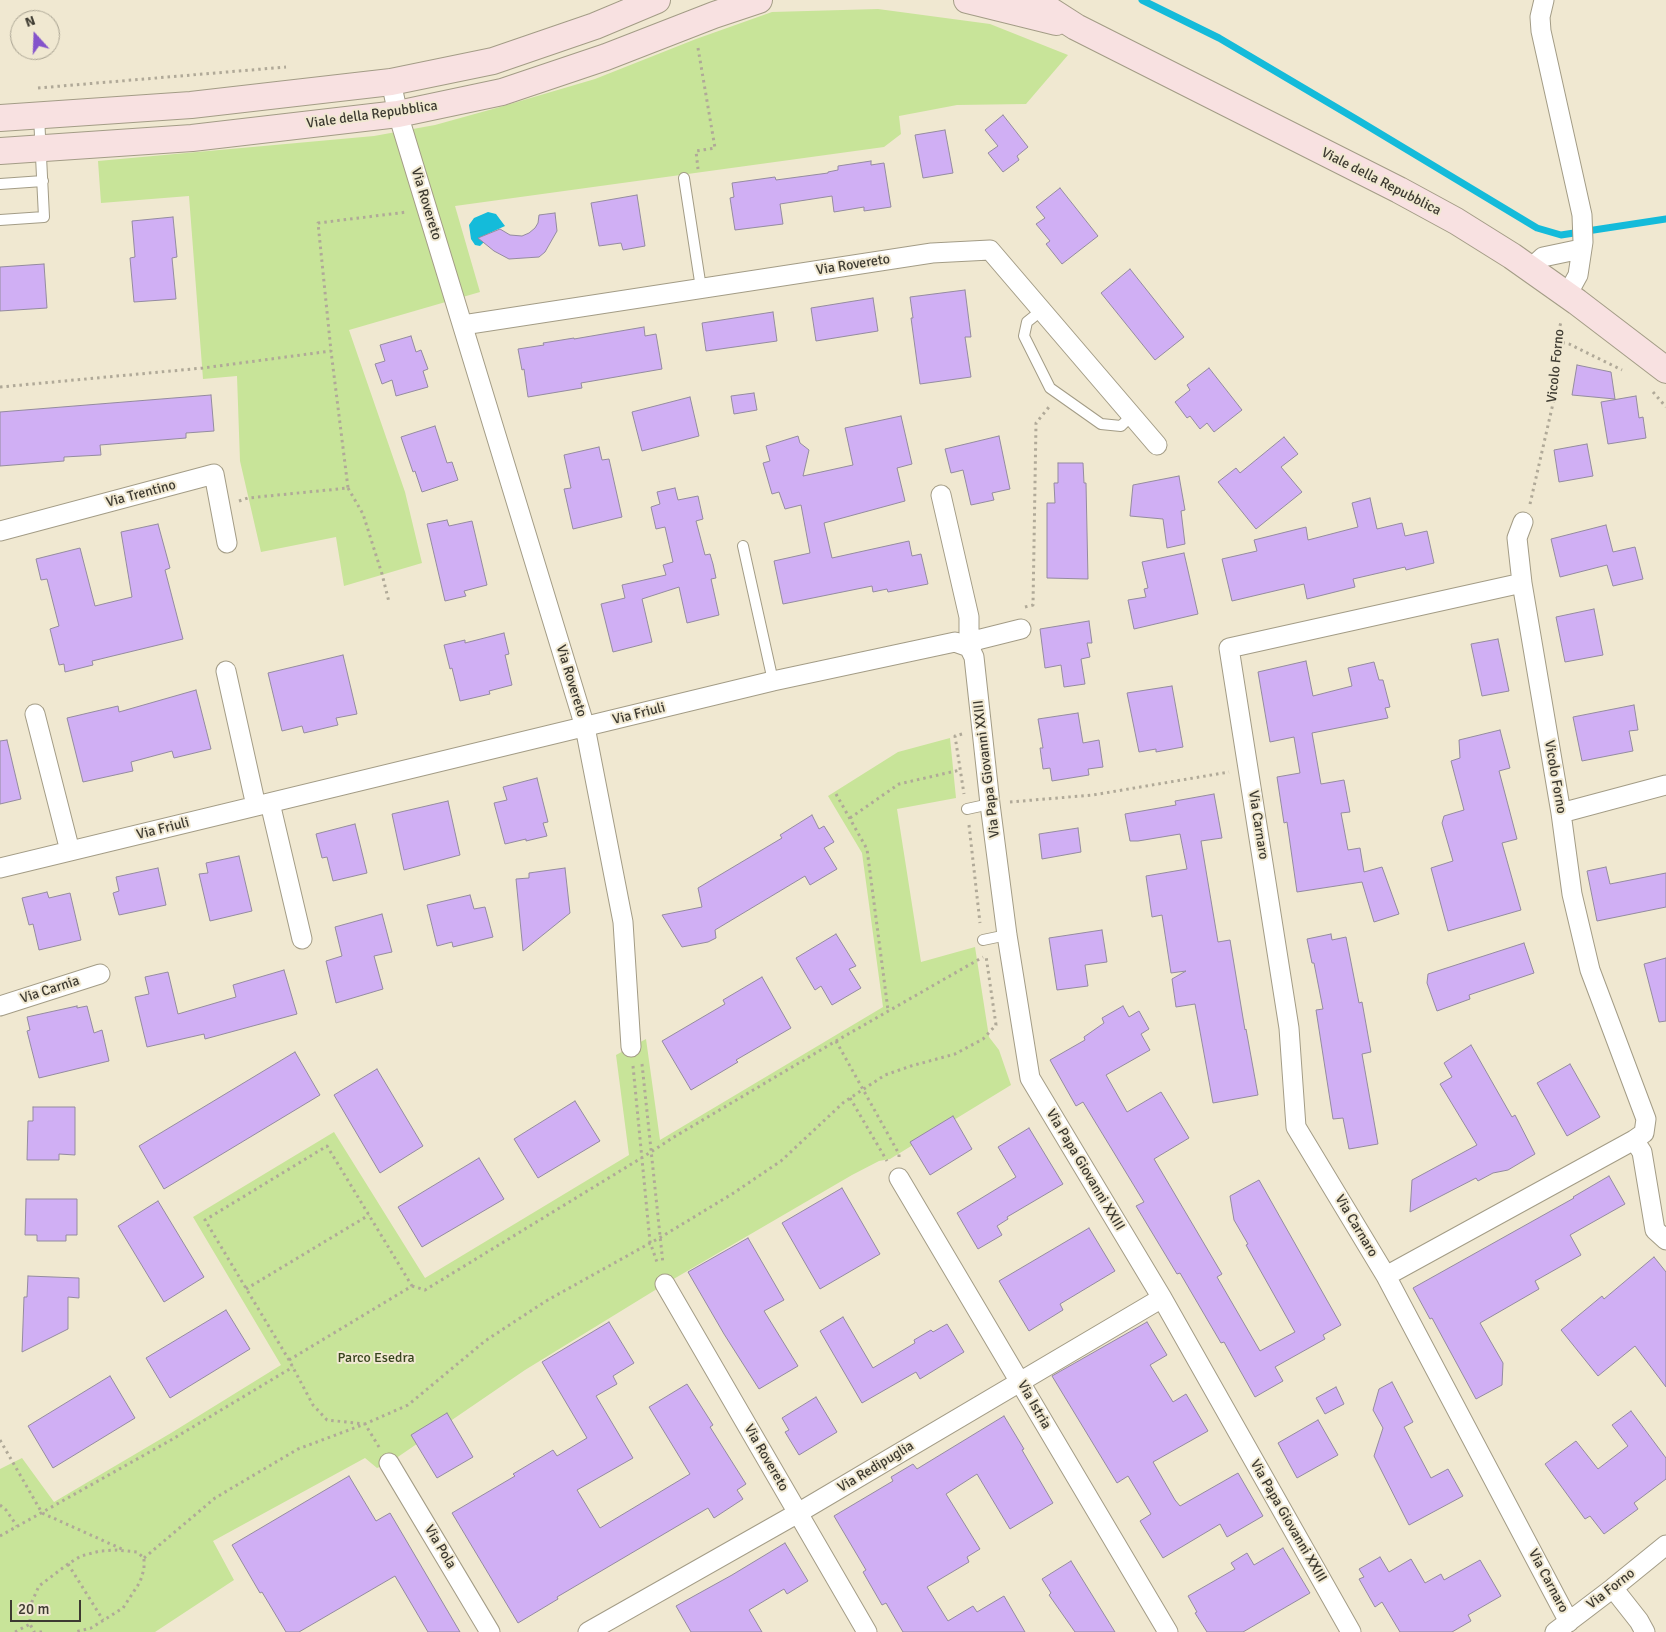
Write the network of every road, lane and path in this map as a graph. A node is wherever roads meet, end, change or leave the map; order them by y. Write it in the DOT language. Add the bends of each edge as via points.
graph roads {
  1 [pos="657,0"];
  2 [pos="759,0"];
  3 [pos="967,0"];
  4 [pos="1034,0"];
  5 [pos="1544,0"];
  6 [pos="1076,27"];
  7 [pos="696,39"];
  8 [pos="290,66"];
  9 [pos="391,82"];
  10 [pos="34,88"];
  11 [pos="398,114"];
  12 [pos="39,116"];
  13 [pos="0,118"];
  14 [pos="41,149"];
  15 [pos="0,152"];
  16 [pos="43,181"];
  17 [pos="685,181"];
  18 [pos="0,184"];
  19 [pos="428,210"];
  20 [pos="0,220"];
  21 [pos="1582,245"];
  22 [pos="1530,269"];
  23 [pos="701,288"];
  24 [pos="1572,298"];
  25 [pos="1042,310"];
  26 [pos="463,325"];
  27 [pos="1556,341"];
  28 [pos="331,351"];
  29 [pos="1623,371"];
  30 [pos="1658,379"];
  31 [pos="0,387"];
  32 [pos="1058,394"];
  33 [pos="1666,407"];
  34 [pos="1132,415"];
  35 [pos="1157,445"];
  36 [pos="348,488"];
  37 [pos="941,495"];
  38 [pos="220,507"];
  39 [pos="1523,522"];
  40 [pos="0,531"];
  41 [pos="228,543"];
  42 [pos="743,546"];
  43 [pos="1522,584"];
  44 [pos="388,602"];
  45 [pos="1021,629"];
  46 [pos="971,652"];
  47 [pos="226,671"];
  48 [pos="773,681"];
  49 [pos="34,714"];
  50 [pos="585,727"];
  51 [pos="1249,769"];
  52 [pos="960,770"];
  53 [pos="1666,784"];
  54 [pos="836,794"];
  55 [pos="990,804"];
  56 [pos="263,805"];
  57 [pos="966,809"];
  58 [pos="1561,814"];
  59 [pos="850,818"];
  60 [pos="70,851"];
  61 [pos="0,868"];
  62 [pos="1008,935"];
  63 [pos="302,939"];
  64 [pos="983,940"];
  65 [pos="986,956"];
  66 [pos="100,974"];
  67 [pos="0,1006"];
  68 [pos="888,1010"];
  69 [pos="996,1021"];
  70 [pos="836,1041"];
  71 [pos="631,1048"];
  72 [pos="862,1089"];
  73 [pos="850,1098"];
  74 [pos="1634,1140"];
  75 [pos="652,1151"];
  76 [pos="643,1157"];
  77 [pos="899,1178"];
  78 [pos="369,1215"];
  79 [pos="1661,1235"];
  80 [pos="661,1237"];
  81 [pos="650,1242"];
  82 [pos="1386,1276"];
  83 [pos="665,1284"];
  84 [pos="412,1286"];
  85 [pos="246,1289"];
  86 [pos="1162,1298"];
  87 [pos="289,1360"];
  88 [pos="293,1367"];
  89 [pos="1020,1382"];
  90 [pos="365,1424"];
  91 [pos="0,1440"];
  92 [pos="389,1463"];
  93 [pos="0,1505"];
  94 [pos="42,1513"];
  95 [pos="798,1513"];
  96 [pos="18,1526"];
  97 [pos="0,1536"];
  98 [pos="1666,1545"];
  99 [pos="127,1551"];
  100 [pos="144,1558"];
  101 [pos="68,1564"];
  102 [pos="1614,1588"];
  103 [pos="103,1620"];
  104 [pos="30,1624"];
  105 [pos="1562,1627"];
  106 [pos="15,1632"];
  107 [pos="42,1632"];
  108 [pos="75,1632"];
  109 [pos="490,1632"];
  110 [pos="588,1632"];
  111 [pos="867,1632"];
  112 [pos="1168,1632"];
  113 [pos="1351,1632"];
  114 [pos="1645,1632"];
  1 -- 9 [label="street" via="595,26 493,61"];
  2 -- 11 [label="street, Viale della Repubblica" via="502,92"];
  3 -- 6 [label="street, Viale della Repubblica"];
  4 -- 6 [label="street, Viale della Repubblica"];
  5 -- 21 [label="street" via="1541,31 1582,216"];
  6 -- 22 [label="street, Viale della Repubblica" via="1399,190 1456,221"];
  7 -- 17 [label="path" via="714,148 696,151 700,182"];
  8 -- 10 [label="path"];
  9 -- 11 [label="street, Via Rovereto"];
  9 -- 12 [label="street" via="191,105"];
  11 -- 14 [label="street, Viale della Repubblica" via="192,138"];
  11 -- 19 [label="street, Via Rovereto"];
  12 -- 13 [label="street"];
  12 -- 14 [label="lane"];
  14 -- 15 [label="street, Viale della Repubblica"];
  14 -- 16 [label="lane"];
  16 -- 18 [label="lane"];
  16 -- 20 [label="lane" via="44,217"];
  17 -- 23 [label="lane"];
  19 -- 26 [label="street, Via Rovereto"];
  19 -- 28 [label="path" via="318,223"];
  21 -- 22 [label="street" via="1543,257"];
  21 -- 24 [label="street"];
  22 -- 24 [label="street, Viale della Repubblica"];
  23 -- 25 [label="street, Via Rovereto" via="932,253 990,250"];
  23 -- 26 [label="street, Via Rovereto"];
  24 -- 27 [label="path, Vicolo Forno"];
  24 -- 30 [label="street, Viale della Repubblica"];
  25 -- 32 [label="lane" via="1027,322 1024,336 1050,388"];
  25 -- 34 [label="street, Via Rovereto"];
  26 -- 50 [label="street, Via Rovereto"];
  27 -- 29 [label="path" via="1569,344"];
  27 -- 39 [label="path, Vicolo Forno" via="1557,386 1528,513"];
  28 -- 31 [label="path" via="203,368"];
  28 -- 36 [label="path"];
  30 -- 33 [label="path"];
  32 -- 34 [label="lane" via="1101,424 1121,426"];
  32 -- 45 [label="path" via="1036,423 1034,605 1024,608"];
  34 -- 35 [label="street, Via Rovereto"];
  36 -- 38 [label="path" via="248,498"];
  36 -- 44 [label="path" via="363,514"];
  37 -- 46 [label="street, Via Papa Giovanni XXIII" via="969,617"];
  38 -- 40 [label="street, Via Trentino" via="214,474"];
  38 -- 41 [label="street, Via Trentino"];
  39 -- 43 [label="street, Vicolo Forno" via="1517,538"];
  42 -- 48 [label="lane"];
  43 -- 51 [label="street, Via Carnaro" via="1229,648"];
  43 -- 58 [label="street, Vicolo Forno"];
  45 -- 46 [label="street" via="977,640"];
  46 -- 48 [label="street, Via Friuli" via="955,642"];
  46 -- 55 [label="street, Via Papa Giovanni XXIII"];
  47 -- 56 [label="street"];
  48 -- 50 [label="street, Via Friuli"];
  49 -- 60 [label="street"];
  50 -- 56 [label="street, Via Friuli"];
  50 -- 71 [label="street, Via Rovereto" via="623,922"];
  51 -- 55 [label="path" via="1093,794"];
  51 -- 82 [label="street, Via Carnaro" via="1289,1028 1296,1127"];
  52 -- 59 [label="path" via="898,784"];
  53 -- 58 [label="street"];
  54 -- 59 [label="path"];
  55 -- 57 [label="lane"];
  55 -- 62 [label="street, Via Papa Giovanni XXIII"];
  56 -- 60 [label="street, Via Friuli"];
  56 -- 63 [label="street"];
  58 -- 74 [label="street, Vicolo Forno" via="1572,894 1590,970 1646,1119 1644,1133"];
  59 -- 68 [label="path" via="867,849"];
  60 -- 61 [label="street, Via Friuli"];
  62 -- 64 [label="lane"];
  62 -- 86 [label="street, Via Papa Giovanni XXIII" via="1030,1078"];
  65 -- 68 [label="path"];
  66 -- 67 [label="street, Via Carnia"];
  68 -- 70 [label="path"];
  69 -- 72 [label="path" via="982,1039 968,1048 885,1075"];
  70 -- 72 [label="path"];
  70 -- 75 [label="path"];
  71 -- 75 [label="path" via="641,1059"];
  71 -- 76 [label="path"];
  72 -- 73 [label="path"];
  72 -- 77 [label="path" via="900,1154"];
  73 -- 77 [label="path"];
  73 -- 80 [label="path" via="781,1161"];
  74 -- 79 [label="street" via="1642,1152"];
  74 -- 82 [label="street"];
  75 -- 76 [label="path"];
  75 -- 80 [label="path"];
  76 -- 81 [label="path"];
  76 -- 84 [label="path" via="426,1290"];
  77 -- 89 [label="street, Via Istria"];
  78 -- 84 [label="path"];
  78 -- 85 [label="path"];
  78 -- 85 [label="path" via="327,1146 205,1220"];
  80 -- 81 [label="path"];
  80 -- 83 [label="path"];
  81 -- 83 [label="path"];
  81 -- 90 [label="path" via="546,1301 486,1341 408,1405"];
  82 -- 105 [label="street, Via Carnaro"];
  83 -- 95 [label="street, Via Rovereto"];
  84 -- 87 [label="path"];
  85 -- 87 [label="path"];
  86 -- 89 [label="street, Via Redipuglia"];
  86 -- 113 [label="street, Via Papa Giovanni XXIII"];
  87 -- 88 [label="path"];
  88 -- 90 [label="path" via="313,1405 327,1420"];
  88 -- 94 [label="path"];
  89 -- 95 [label="street, Via Redipuglia"];
  89 -- 112 [label="street, Via Istria"];
  90 -- 100 [label="path" via="298,1449 215,1498"];
  91 -- 94 [label="path"];
  92 -- 109 [label="street, Via Pola"];
  93 -- 96 [label="path"];
  94 -- 96 [label="path"];
  94 -- 99 [label="path"];
  95 -- 110 [label="street, Via Redipuglia"];
  95 -- 111 [label="street, Via Rovereto"];
  96 -- 97 [label="path"];
  98 -- 102 [label="street, Via Forno"];
  99 -- 100 [label="path" via="137,1552"];
  99 -- 101 [label="path" via="100,1551 81,1556"];
  100 -- 103 [label="path" via="140,1582 123,1608"];
  101 -- 103 [label="path"];
  101 -- 104 [label="path" via="39,1586 30,1606"];
  102 -- 105 [label="street, Via Forno"];
  102 -- 114 [label="street"];
  103 -- 108 [label="path" via="91,1628"];
  104 -- 106 [label="path"];
  104 -- 107 [label="path" via="34,1632"];
}
